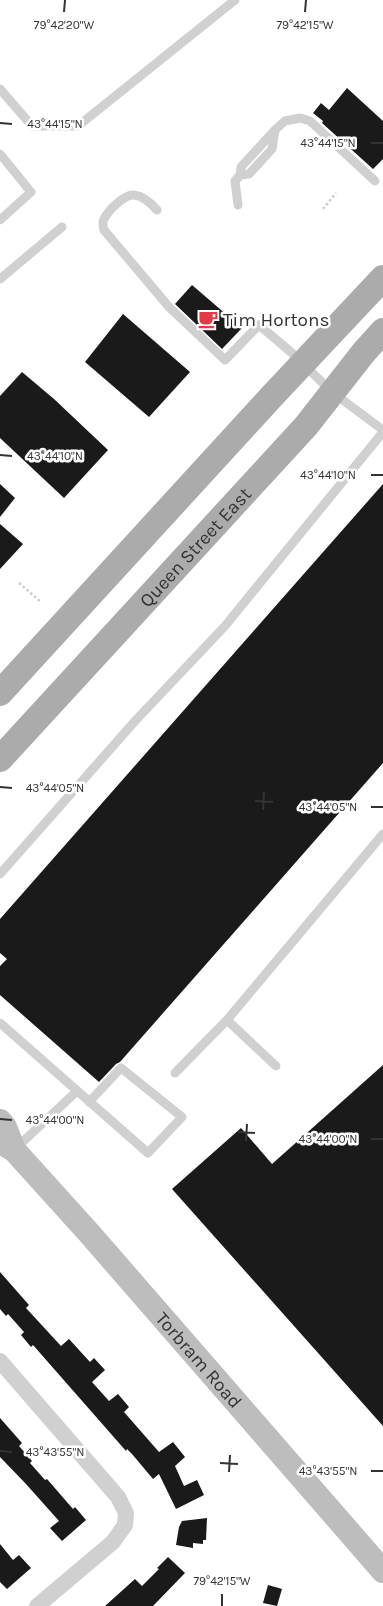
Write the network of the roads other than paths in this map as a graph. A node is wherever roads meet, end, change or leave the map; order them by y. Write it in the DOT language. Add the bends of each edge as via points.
graph roads {
  1 [pos="235,0"];
  2 [pos="0,89"];
  3 [pos="1,156"];
  4 [pos="375,181"];
  5 [pos="238,205"];
  6 [pos="157,210"];
  7 [pos="0,220"];
  8 [pos="62,227"];
  9 [pos="383,278"];
  10 [pos="0,279"];
  11 [pos="383,331"];
  12 [pos="303,364"];
  13 [pos="332,392"];
  14 [pos="383,431"];
  15 [pos="0,692"];
  16 [pos="0,759"];
  17 [pos="383,834"];
  18 [pos="0,874"];
  19 [pos="227,1020"];
  20 [pos="0,1023"];
  21 [pos="276,1066"];
  22 [pos="175,1073"];
  23 [pos="77,1091"];
  24 [pos="89,1102"];
  25 [pos="0,1121"];
  26 [pos="7,1146"];
  27 [pos="0,1361"];
  28 [pos="383,1571"];
  29 [pos="37,1606"];
  1 -- 2 [label="lane" via="78,126 32,126"];
  3 -- 7 [label="lane" via="31,192"];
  4 -- 5 [label="lane" via="310,121 291,119 275,130 241,167 235,181"];
  6 -- 12 [label="lane" via="143,198 127,196 105,217 104,230 169,307 225,360 259,325"];
  8 -- 10 [label="lane"];
  9 -- 12 [label="main road"];
  11 -- 13 [label="main road, Queen Street East"];
  12 -- 13 [label="lane"];
  12 -- 15 [label="main road"];
  13 -- 14 [label="lane"];
  13 -- 16 [label="main road, Queen Street East" via="306,426"];
  14 -- 18 [label="lane" via="225,626 136,720"];
  17 -- 19 [label="lane"];
  19 -- 21 [label="lane"];
  19 -- 22 [label="lane"];
  20 -- 23 [label="lane"];
  23 -- 24 [label="lane"];
  23 -- 26 [label="lane"];
  24 -- 24 [label="lane" via="148,1153 182,1117 120,1068"];
  25 -- 26 [label="main road, Torbram Road" via="5,1127"];
  26 -- 28 [label="main road, Torbram Road" via="90,1233"];
  27 -- 29 [label="street" via="118,1497 126,1512 125,1525 113,1542"];
}
